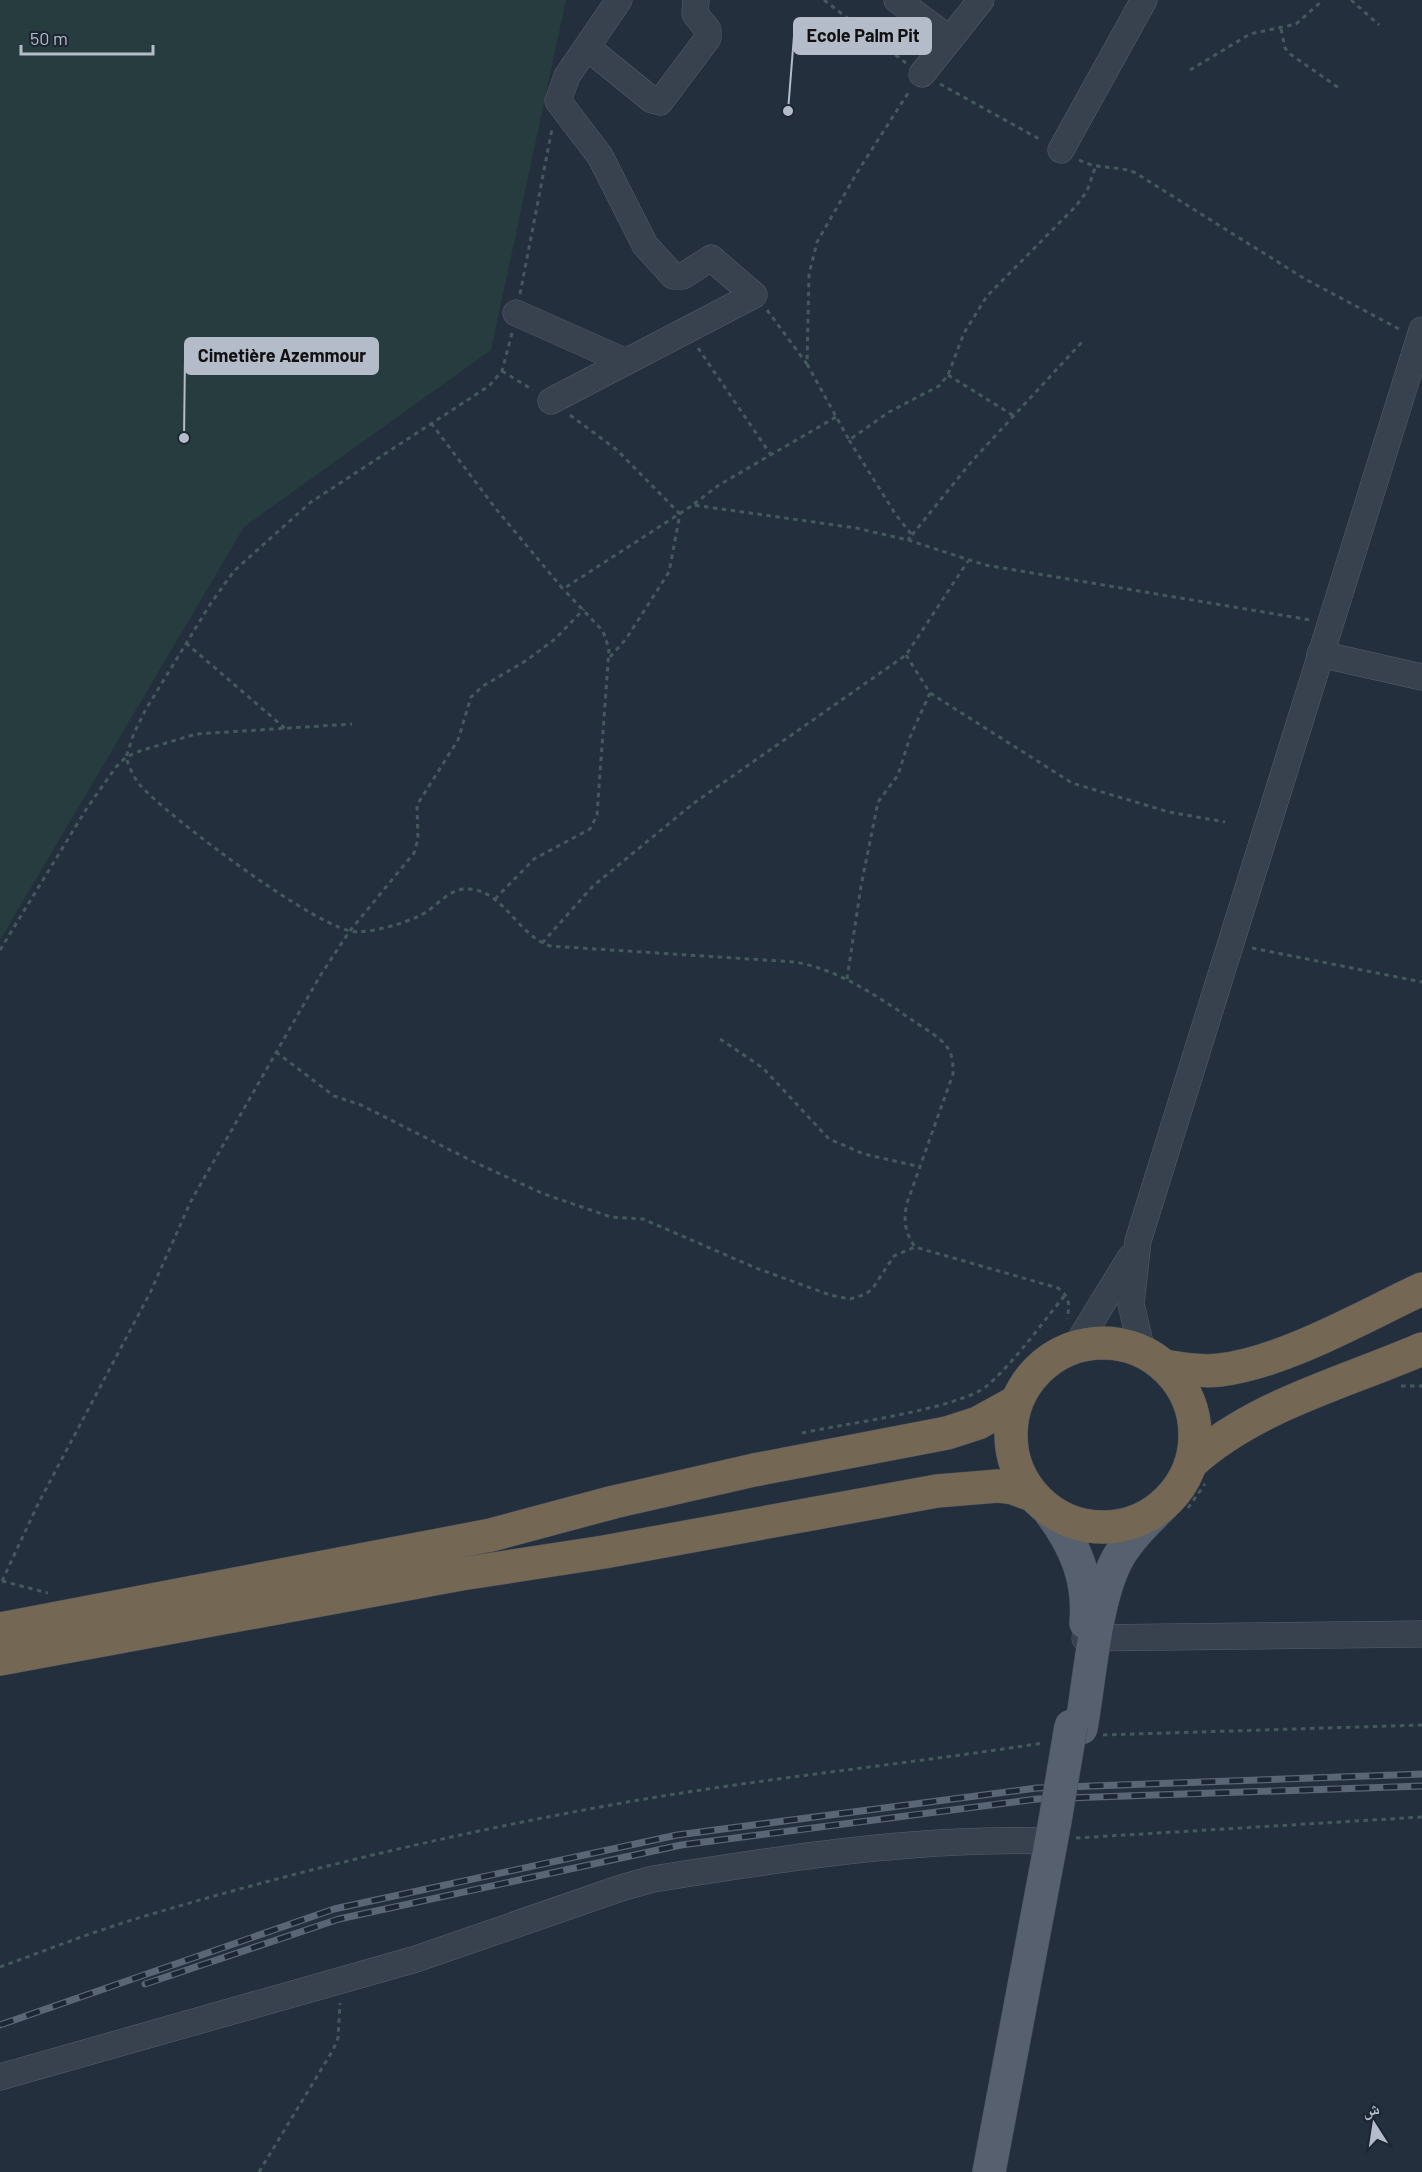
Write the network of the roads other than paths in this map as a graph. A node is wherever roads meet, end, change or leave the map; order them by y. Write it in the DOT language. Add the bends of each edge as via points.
graph roads {
  1 [pos="619,0"];
  2 [pos="696,0"];
  3 [pos="897,0"];
  4 [pos="981,0"];
  5 [pos="1144,0"];
  6 [pos="950,39"];
  7 [pos="588,48"];
  8 [pos="922,74"];
  9 [pos="1061,150"];
  10 [pos="516,313"];
  11 [pos="1421,334"];
  12 [pos="624,361"];
  13 [pos="551,401"];
  14 [pos="1320,654"];
  15 [pos="1422,676"];
  16 [pos="1138,1241"];
  17 [pos="1422,1289"];
  18 [pos="1422,1349"];
  19 [pos="1066,1351"];
  20 [pos="1153,1359"];
  21 [pos="1016,1402"];
  22 [pos="1199,1472"];
  23 [pos="1041,1503"];
  24 [pos="1176,1506"];
  25 [pos="0,1629"];
  26 [pos="1422,1634"];
  27 [pos="1090,1639"];
  28 [pos="0,1659"];
  29 [pos="1060,1831"];
  30 [pos="0,2077"];
  31 [pos="989,2172"];
  32 [pos="1006,2172"];
  1 -- 7 [label="street"];
  2 -- 7 [label="street" via="695,14 708,30 708,38 660,102 652,100"];
  3 -- 6 [label="street"];
  4 -- 6 [label="street"];
  5 -- 9 [label="street"];
  6 -- 8 [label="street"];
  7 -- 12 [label="street" via="562,83 558,101 600,156 645,245 673,276 683,276 711,258 754,295"];
  10 -- 12 [label="street"];
  11 -- 14 [label="street"];
  12 -- 13 [label="street"];
  14 -- 15 [label="street"];
  14 -- 16 [label="street"];
  16 -- 19 [label="street" via="1113,1289"];
  16 -- 20 [label="street" via="1131,1304"];
  17 -- 20 [label="highway" via="1322,1336 1247,1365 1208,1371"];
  18 -- 22 [label="highway" via="1246,1423 1211,1445"];
  19 -- 20 [label="highway" via="1098,1343 1120,1344"];
  19 -- 21 [label="highway" via="1032,1375"];
  20 -- 22 [label="highway" via="1179,1382 1189,1401"];
  21 -- 23 [label="highway" via="1010,1426 1011,1451 1019,1474"];
  21 -- 25 [label="highway" via="978,1423 947,1432 754,1470 491,1535"];
  22 -- 24 [label="highway" via="1180,1485"];
  23 -- 24 [label="highway" via="1072,1522 1096,1527 1121,1526"];
  23 -- 27 [label="main road" via="1065,1532 1077,1556 1084,1580"];
  23 -- 28 [label="highway" via="1013,1488 998,1486 937,1491"];
  24 -- 27 [label="main road" via="1126,1544 1111,1571"];
  26 -- 27 [label="street"];
  27 -- 29 [label="main road"];
  29 -- 30 [label="street" via="882,1847 652,1879 426,1955"];
  29 -- 31 [label="main road"];
  29 -- 32 [label="main road"];
}
